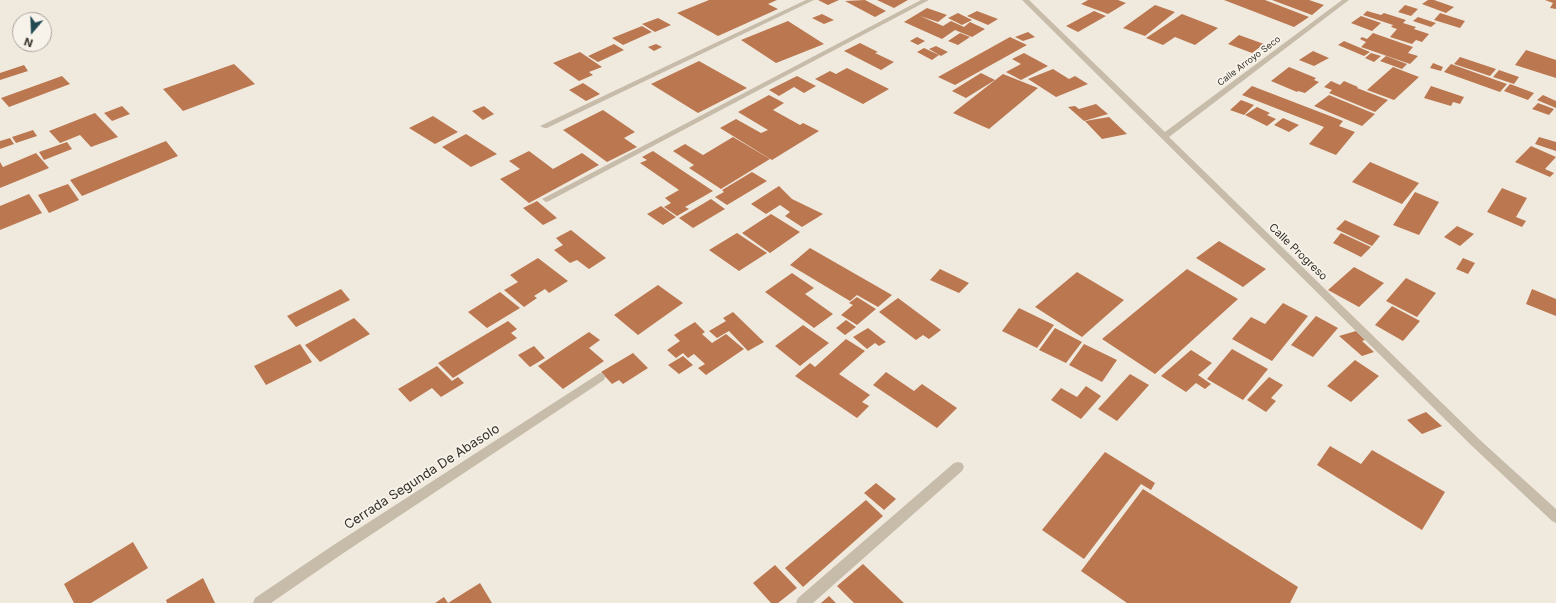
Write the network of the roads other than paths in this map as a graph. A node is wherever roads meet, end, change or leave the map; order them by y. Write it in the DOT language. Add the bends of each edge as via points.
graph roads {
  1 [pos="811,0"];
  2 [pos="926,0"];
  3 [pos="1038,0"];
  4 [pos="1346,0"];
  5 [pos="1028,2"];
  6 [pos="544,126"];
  7 [pos="1164,137"];
  8 [pos="546,199"];
  9 [pos="600,377"];
  10 [pos="958,466"];
  11 [pos="1556,517"];
  12 [pos="260,603"];
  13 [pos="803,603"];
  1 -- 6 [label="street"];
  2 -- 8 [label="street"];
  3 -- 5 [label="street"];
  4 -- 7 [label="street, Calle Arroyo Seco"];
  5 -- 7 [label="street, Calle Progreso"];
  7 -- 11 [label="street, Calle Progreso" via="1476,443"];
  9 -- 12 [label="street, Cerrada Segunda De Abasolo" via="336,550"];
  10 -- 13 [label="street"];
}
